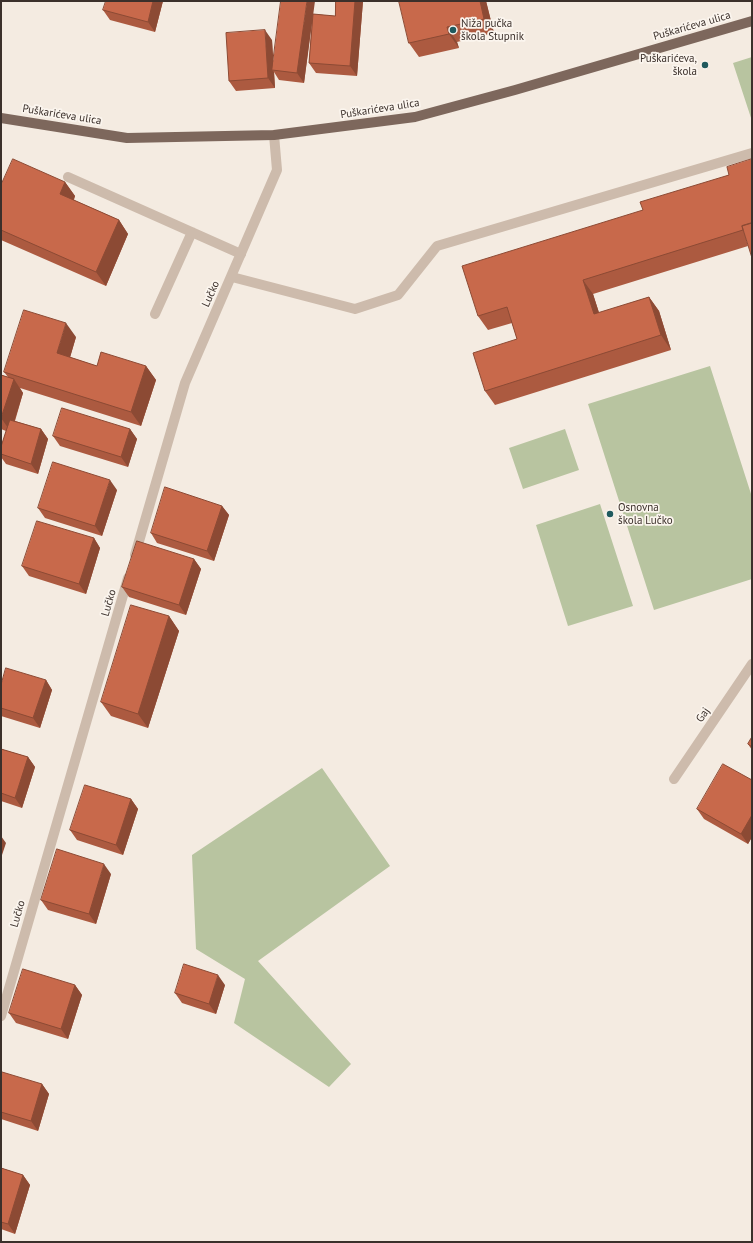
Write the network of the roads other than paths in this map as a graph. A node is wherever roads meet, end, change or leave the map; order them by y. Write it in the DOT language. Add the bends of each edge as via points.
graph roads {
  1 [pos="752,21"];
  2 [pos="1,118"];
  3 [pos="274,135"];
  4 [pos="752,153"];
  5 [pos="68,177"];
  6 [pos="192,232"];
  7 [pos="241,254"];
  8 [pos="232,277"];
  9 [pos="155,314"];
  10 [pos="752,664"];
  11 [pos="674,779"];
  12 [pos="1,1016"];
  1 -- 3 [label="main road, Puškarićeva ulica" via="415,117"];
  2 -- 3 [label="main road, Puškarićeva ulica" via="127,138"];
  3 -- 7 [label="street, Lučko" via="277,170"];
  4 -- 8 [label="street" via="437,246 398,295 354,308"];
  5 -- 6 [label="street"];
  6 -- 7 [label="street"];
  6 -- 9 [label="street"];
  7 -- 8 [label="street, Lučko"];
  8 -- 12 [label="street, Lučko" via="185,383"];
  10 -- 11 [label="street, Gaj"];
}
